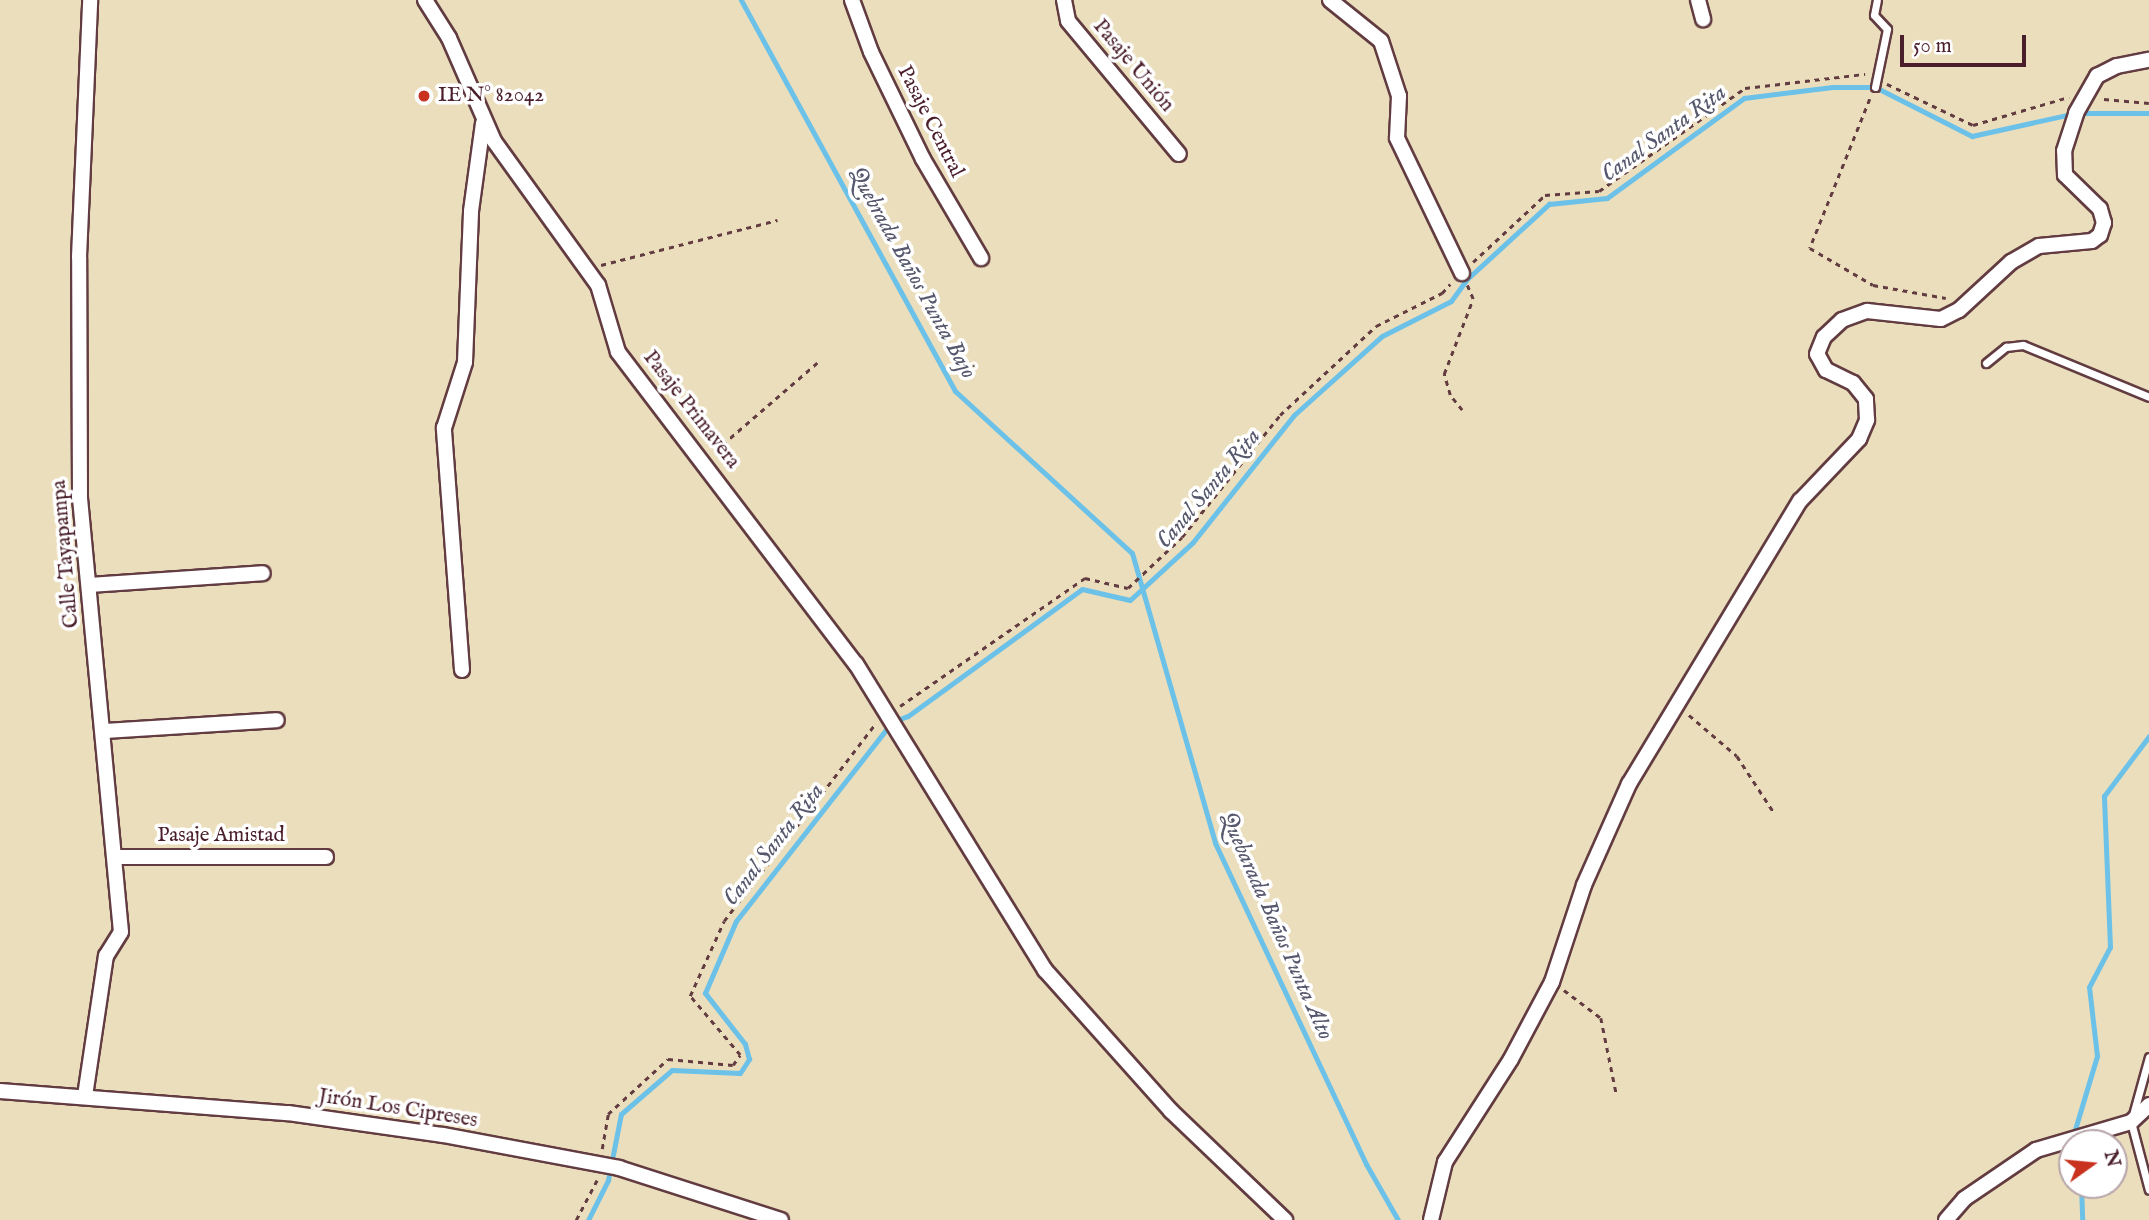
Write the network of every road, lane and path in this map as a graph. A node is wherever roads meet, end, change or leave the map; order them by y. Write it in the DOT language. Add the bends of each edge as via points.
graph roads {
  1 [pos="90,0"];
  2 [pos="425,0"];
  3 [pos="852,0"];
  4 [pos="1064,0"];
  5 [pos="1330,0"];
  6 [pos="1698,0"];
  7 [pos="1877,0"];
  8 [pos="1703,19"];
  9 [pos="2149,61"];
  10 [pos="1876,83"];
  11 [pos="2084,97"];
  12 [pos="2149,103"];
  13 [pos="483,123"];
  14 [pos="1180,154"];
  15 [pos="777,220"];
  16 [pos="981,258"];
  17 [pos="588,268"];
  18 [pos="1462,273"];
  19 [pos="1967,301"];
  20 [pos="817,363"];
  21 [pos="1986,363"];
  22 [pos="2149,397"];
  23 [pos="1462,410"];
  24 [pos="704,460"];
  25 [pos="263,573"];
  26 [pos="89,585"];
  27 [pos="462,670"];
  28 [pos="1678,706"];
  29 [pos="890,718"];
  30 [pos="277,719"];
  31 [pos="104,731"];
  32 [pos="1773,811"];
  33 [pos="326,857"];
  34 [pos="115,858"];
  35 [pos="1552,982"];
  36 [pos="2149,1057"];
  37 [pos="0,1091"];
  38 [pos="1616,1092"];
  39 [pos="85,1096"];
  40 [pos="2149,1105"];
  41 [pos="2132,1122"];
  42 [pos="600,1165"];
  43 [pos="2149,1190"];
  44 [pos="1280,1218"];
  45 [pos="576,1220"];
  46 [pos="781,1220"];
  47 [pos="1431,1220"];
  48 [pos="1946,1220"];
  1 -- 26 [label="street, Calle Tayapampa" via="79,257 80,498"];
  2 -- 13 [label="street, Pasaje Primavera" via="449,38"];
  3 -- 16 [label="street, Pasaje Central" via="871,52 923,159"];
  4 -- 14 [label="street, Pasaje Unión" via="1068,20"];
  5 -- 18 [label="street" via="1381,41 1399,96 1396,138"];
  6 -- 8 [label="street"];
  7 -- 10 [label="lane" via="1874,15 1887,29"];
  9 -- 11 [label="street" via="2117,66 2097,76"];
  10 -- 11 [label="path" via="1973,125 2059,96"];
  10 -- 18 [label="path" via="1866,74 1745,88 1599,191 1545,195"];
  10 -- 19 [label="path" via="1810,248 1873,285"];
  11 -- 12 [label="path"];
  11 -- 19 [label="street" via="2064,151 2065,175 2100,209 2104,223 2100,235 2092,241 2039,246 2011,262"];
  13 -- 17 [label="street, Pasaje Primavera"];
  13 -- 27 [label="street" via="471,211 465,362 444,428"];
  15 -- 17 [label="path"];
  17 -- 24 [label="street, Pasaje Primavera" via="618,352"];
  18 -- 23 [label="path" via="1473,299 1444,374 1450,395"];
  18 -- 29 [label="path" via="1442,293 1376,326 1289,406 1182,537 1128,588 1085,578"];
  19 -- 28 [label="street" via="1941,319 1867,312 1842,320 1824,337 1817,354 1826,370 1853,383 1866,399 1867,420 1859,439 1800,501"];
  20 -- 24 [label="path"];
  21 -- 22 [label="lane" via="2006,347 2022,345"];
  24 -- 29 [label="street, Pasaje Primavera" via="856,664"];
  25 -- 26 [label="street"];
  26 -- 31 [label="street, Calle Tayapampa"];
  28 -- 32 [label="path" via="1737,757"];
  28 -- 35 [label="street" via="1629,784 1584,886"];
  29 -- 42 [label="path" via="868,729 724,920 690,996 740,1055 733,1065 668,1059 608,1114"];
  29 -- 44 [label="street, Pasaje Primavera" via="1045,970 1171,1111"];
  30 -- 31 [label="street"];
  31 -- 34 [label="street, Calle Tayapampa"];
  33 -- 34 [label="street, Pasaje Amistad"];
  34 -- 39 [label="street, Calle Tayapampa" via="121,932 106,956"];
  35 -- 38 [label="path" via="1601,1017"];
  35 -- 47 [label="street" via="1511,1059 1446,1162"];
  36 -- 41 [label="lane"];
  37 -- 39 [label="street, Jirón Los Cipreses"];
  39 -- 42 [label="street, Jirón Los Cipreses" via="288,1113 443,1135"];
  40 -- 41 [label="street"];
  41 -- 43 [label="lane"];
  41 -- 48 [label="street" via="2036,1150 1964,1199"];
  42 -- 45 [label="path" via="597,1181"];
  42 -- 46 [label="street, Jirón Los Cipreses"];
}
